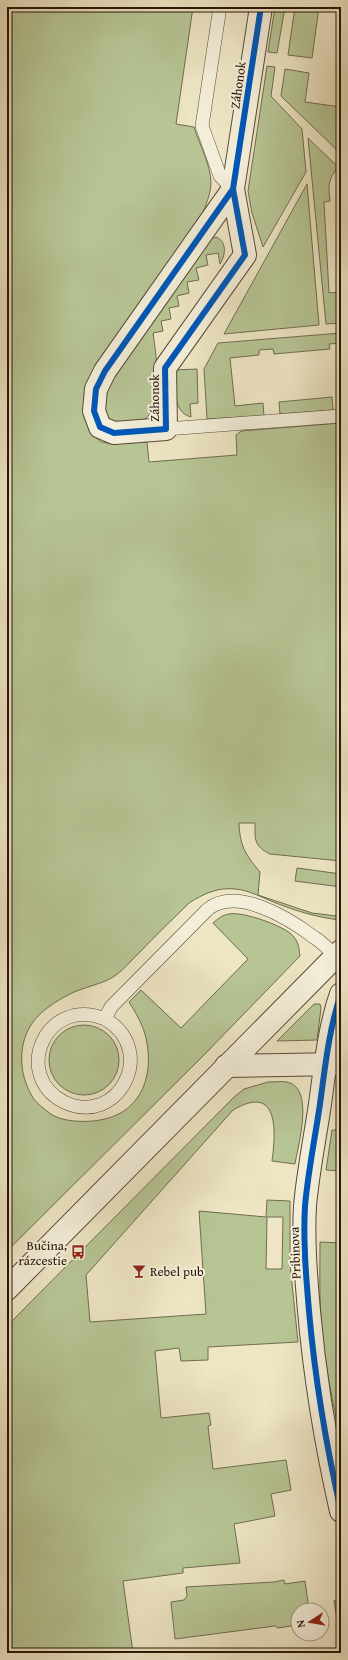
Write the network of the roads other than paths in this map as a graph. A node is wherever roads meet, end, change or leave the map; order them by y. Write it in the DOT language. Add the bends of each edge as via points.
graph roads {
  1 [pos="220,7"];
  2 [pos="261,7"];
  3 [pos="233,189"];
  4 [pos="341,416"];
  5 [pos="166,429"];
  6 [pos="338,954"];
  7 [pos="341,994"];
  8 [pos="105,1019"];
  9 [pos="333,1065"];
  10 [pos="226,1066"];
  11 [pos="7,1289"];
  12 [pos="341,1511"];
  1 -- 3 [label="lane" via="202,126 220,176"];
  2 -- 3 [label="street, Záhonok"];
  3 -- 5 [label="street, Záhonok" via="245,256 165,368"];
  3 -- 5 [label="street, Záhonok" via="105,371 96,389 94,411 100,427 114,433"];
  4 -- 5 [label="lane"];
  6 -- 8 [label="lane" via="292,922 258,906 239,901 221,901 212,905 111,1007"];
  6 -- 10 [label="street"];
  7 -- 9 [label="street, Pribinova" via="337,1005"];
  8 -- 8 [label="lane" via="90,1014 70,1016 56,1024 43,1039 38,1052 41,1077 47,1088 62,1101 77,1106 96,1105 114,1097 124,1085 131,1061 128,1043 120,1030"];
  9 -- 10 [label="street"];
  9 -- 12 [label="street, Pribinova" via="305,1205 305,1242 314,1366"];
  10 -- 11 [label="street"];
}
